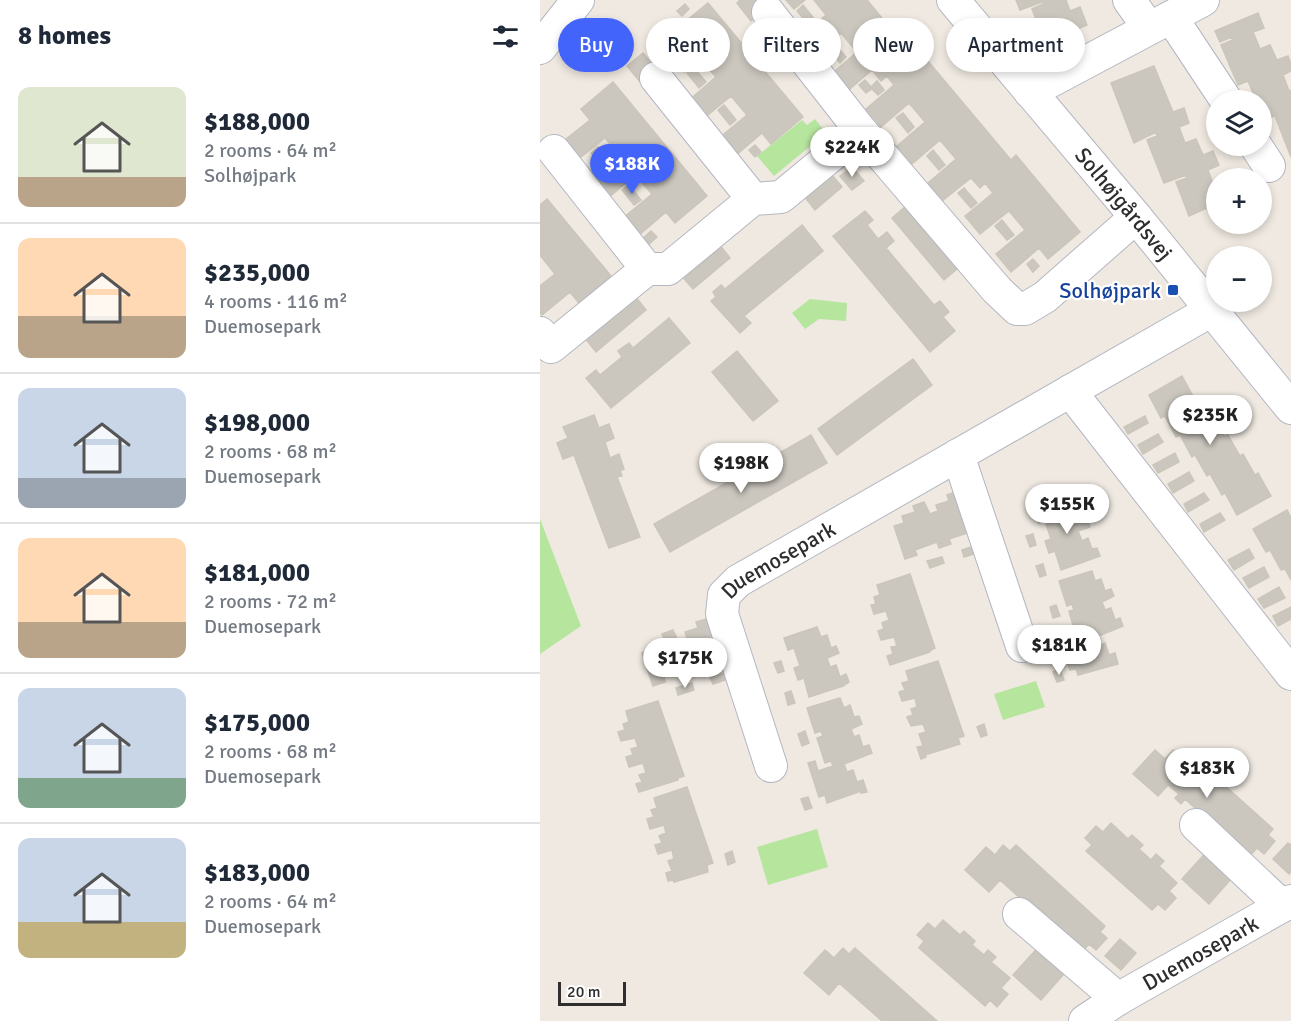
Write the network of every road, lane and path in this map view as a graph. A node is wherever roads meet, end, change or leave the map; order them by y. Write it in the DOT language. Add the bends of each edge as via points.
graph roads {
  1 [pos="578,0"];
  2 [pos="952,0"];
  3 [pos="1129,0"];
  4 [pos="1203,0"];
  5 [pos="768,12"];
  6 [pos="1160,22"];
  7 [pos="540,48"];
  8 [pos="657,78"];
  9 [pos="1218,90"];
  10 [pos="1030,92"];
  11 [pos="861,131"];
  12 [pos="554,151"];
  13 [pos="753,199"];
  14 [pos="1136,217"];
  15 [pos="646,269"];
  16 [pos="1206,303"];
  17 [pos="1208,312"];
  18 [pos="1214,312"];
  19 [pos="540,333"];
  20 [pos="1070,391"];
  21 [pos="1291,408"];
  22 [pos="958,455"];
  23 [pos="1022,646"];
  24 [pos="1291,674"];
  25 [pos="771,766"];
  26 [pos="1196,825"];
  27 [pos="1286,903"];
  28 [pos="1019,914"];
  29 [pos="1118,999"];
  30 [pos="1085,1021"];
  1 -- 7 [label="street"];
  2 -- 10 [label="street, Solhøjgårdsvej"];
  3 -- 6 [label="street"];
  4 -- 6 [label="street"];
  5 -- 11 [label="street"];
  6 -- 9 [label="street"];
  6 -- 10 [label="street"];
  8 -- 13 [label="street"];
  10 -- 14 [label="street, Solhøjgårdsvej"];
  11 -- 13 [label="street" via="781,197"];
  11 -- 14 [label="street" via="1017,309 1025,309 1045,297"];
  12 -- 15 [label="street"];
  13 -- 15 [label="street" via="668,269"];
  14 -- 16 [label="street, Solhøjgårdsvej"];
  15 -- 19 [label="street" via="551,347"];
  17 -- 20 [label="street, Duemosepark"];
  18 -- 21 [label="street, Solhøjgårdsvej"];
  20 -- 22 [label="street, Duemosepark"];
  20 -- 24 [label="street"];
  22 -- 23 [label="street"];
  22 -- 25 [label="street, Duemosepark" via="738,581 724,595 722,614"];
  26 -- 27 [label="street, Duemosepark"];
  27 -- 29 [label="street, Duemosepark"];
  28 -- 29 [label="street, Duemosepark"];
  29 -- 30 [label="street, Duemosepark"];
}
